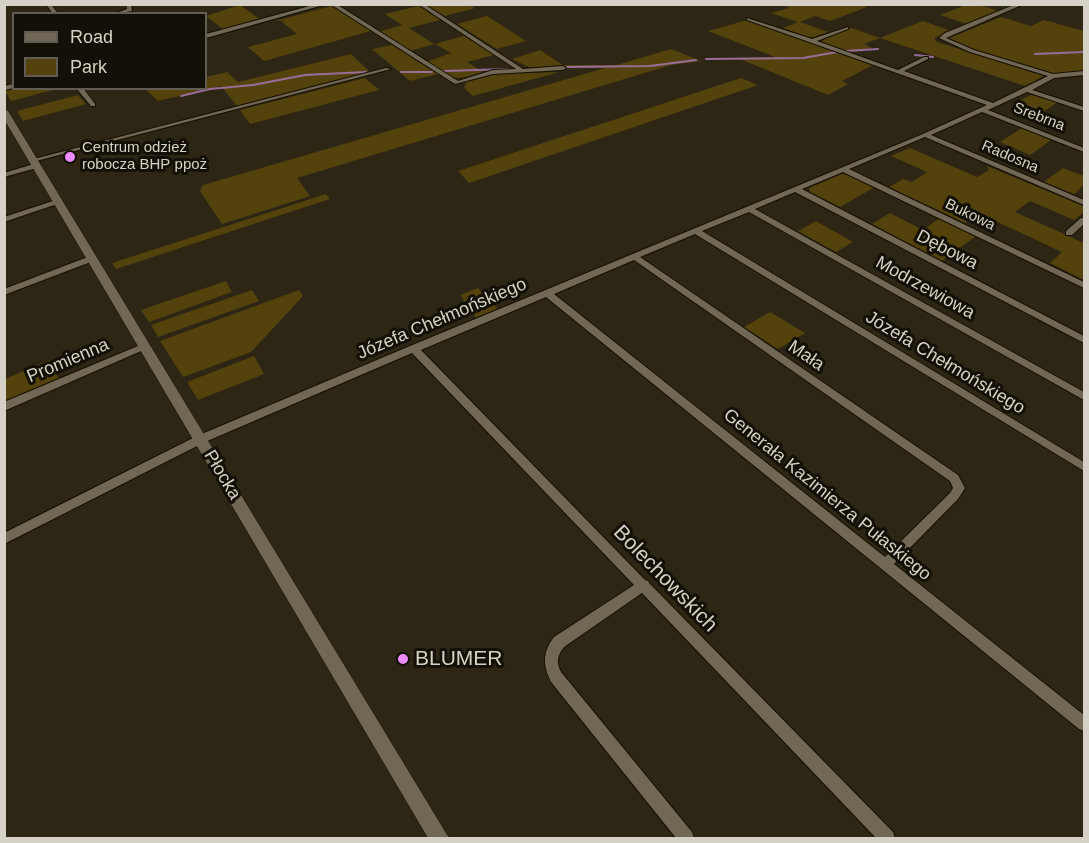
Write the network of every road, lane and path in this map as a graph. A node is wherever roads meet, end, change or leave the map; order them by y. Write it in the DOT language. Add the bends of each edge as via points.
graph roads {
  1 [pos="325,4"];
  2 [pos="332,4"];
  3 [pos="420,4"];
  4 [pos="1022,4"];
  5 [pos="749,19"];
  6 [pos="846,28"];
  7 [pos="207,36"];
  8 [pos="812,41"];
  9 [pos="926,58"];
  10 [pos="563,68"];
  11 [pos="388,69"];
  12 [pos="523,71"];
  13 [pos="898,72"];
  14 [pos="1084,73"];
  15 [pos="1053,76"];
  16 [pos="82,90"];
  17 [pos="1027,90"];
  18 [pos="93,105"];
  19 [pos="993,105"];
  20 [pos="1084,109"];
  21 [pos="983,110"];
  22 [pos="4,111"];
  23 [pos="925,135"];
  24 [pos="1084,150"];
  25 [pos="36,163"];
  26 [pos="843,169"];
  27 [pos="4,175"];
  28 [pos="795,189"];
  29 [pos="59,202"];
  30 [pos="1084,203"];
  31 [pos="750,208"];
  32 [pos="4,220"];
  33 [pos="1084,220"];
  34 [pos="696,231"];
  35 [pos="1069,233"];
  36 [pos="633,256"];
  37 [pos="93,258"];
  38 [pos="1084,285"];
  39 [pos="4,292"];
  40 [pos="548,293"];
  41 [pos="1084,340"];
  42 [pos="145,346"];
  43 [pos="413,348"];
  44 [pos="1083,393"];
  45 [pos="4,406"];
  46 [pos="201,439"];
  47 [pos="1084,467"];
  48 [pos="4,539"];
  49 [pos="885,565"];
  50 [pos="644,585"];
  51 [pos="1084,724"];
  52 [pos="440,838"];
  53 [pos="687,838"];
  54 [pos="887,838"];
  1 -- 7 [label="street"];
  2 -- 12 [label="street" via="454,82 493,72"];
  3 -- 12 [label="street"];
  4 -- 15 [label="street" via="942,38"];
  5 -- 8 [label="street"];
  6 -- 8 [label="street"];
  8 -- 13 [label="street"];
  9 -- 13 [label="street"];
  10 -- 12 [label="street"];
  11 -- 25 [label="street"];
  13 -- 19 [label="street"];
  14 -- 15 [label="street"];
  15 -- 17 [label="street, Józefa Chełmońskiego"];
  16 -- 18 [label="street"];
  17 -- 19 [label="street, Józefa Chełmońskiego"];
  17 -- 20 [label="street"];
  19 -- 21 [label="street, Józefa Chełmońskiego"];
  21 -- 23 [label="street, Józefa Chełmońskiego"];
  21 -- 24 [label="street, Srebrna"];
  22 -- 25 [label="street, Płocka"];
  23 -- 26 [label="street, Józefa Chełmońskiego"];
  23 -- 30 [label="street, Radosna"];
  25 -- 27 [label="street"];
  25 -- 29 [label="street, Płocka"];
  26 -- 28 [label="street, Józefa Chełmońskiego"];
  26 -- 38 [label="street, Bukowa"];
  28 -- 31 [label="street, Józefa Chełmońskiego"];
  28 -- 41 [label="street, Dębowa"];
  29 -- 32 [label="street"];
  29 -- 37 [label="street, Płocka"];
  31 -- 34 [label="street, Józefa Chełmońskiego"];
  31 -- 44 [label="street, Modrzewiowa"];
  33 -- 35 [label="street"];
  34 -- 36 [label="street, Józefa Chełmońskiego"];
  34 -- 47 [label="street, Józefa Chełmońskiego"];
  36 -- 40 [label="street, Józefa Chełmońskiego"];
  36 -- 49 [label="street, Mała" via="949,474 958,484 954,496"];
  37 -- 39 [label="street"];
  37 -- 42 [label="street, Płocka"];
  40 -- 43 [label="street, Józefa Chełmońskiego"];
  40 -- 49 [label="street, Generała Kazimierza Pułaskiego"];
  42 -- 45 [label="street, Promienna"];
  42 -- 46 [label="street, Płocka"];
  43 -- 46 [label="street, Józefa Chełmońskiego"];
  43 -- 50 [label="street, Bolechowskich"];
  46 -- 48 [label="street, Józefa Chełmońskiego"];
  46 -- 52 [label="street, Płocka"];
  49 -- 51 [label="street, Generała Kazimierza Pułaskiego"];
  50 -- 53 [label="street" via="559,642 552,650 550,665"];
  50 -- 54 [label="street, Bolechowskich"];
}
